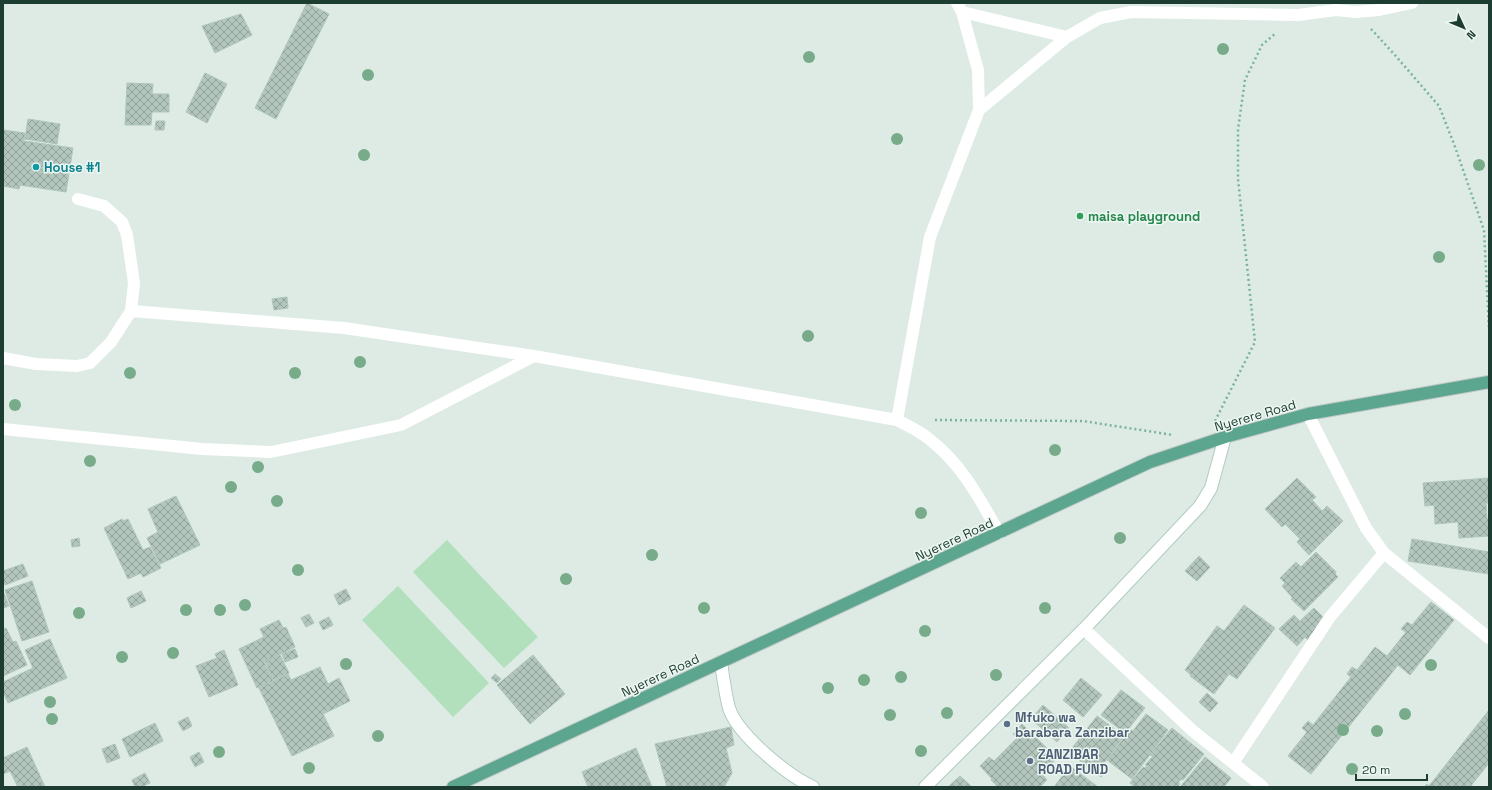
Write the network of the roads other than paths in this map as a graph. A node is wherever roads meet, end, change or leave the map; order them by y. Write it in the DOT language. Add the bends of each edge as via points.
graph roads {
  1 [pos="1412,3"];
  2 [pos="960,7"];
  3 [pos="1067,37"];
  4 [pos="978,110"];
  5 [pos="78,199"];
  6 [pos="131,311"];
  7 [pos="534,356"];
  8 [pos="3,358"];
  9 [pos="1489,382"];
  10 [pos="1308,414"];
  11 [pos="897,420"];
  12 [pos="3,429"];
  13 [pos="1225,437"];
  14 [pos="999,533"];
  15 [pos="1384,554"];
  16 [pos="1084,629"];
  17 [pos="1489,638"];
  18 [pos="721,662"];
  19 [pos="1233,763"];
  20 [pos="453,787"];
  21 [pos="813,787"];
  22 [pos="925,787"];
  23 [pos="1263,787"];
  1 -- 3 [label="street" via="1379,10 1336,10 1298,15 1131,12 1100,18"];
  2 -- 3 [label="street"];
  2 -- 4 [label="street" via="978,70"];
  3 -- 4 [label="street"];
  4 -- 11 [label="street" via="930,237"];
  5 -- 6 [label="street" via="104,206 122,222 134,283"];
  6 -- 7 [label="street" via="344,328"];
  6 -- 8 [label="street" via="111,342 90,363 77,366 36,364"];
  7 -- 11 [label="street"];
  7 -- 12 [label="street" via="401,425 271,452 202,449"];
  9 -- 10 [label="main road, Nyerere Road"];
  10 -- 13 [label="main road, Nyerere Road"];
  10 -- 15 [label="street" via="1366,528"];
  11 -- 14 [label="street" via="929,438 952,460 976,493"];
  13 -- 14 [label="main road, Nyerere Road" via="1150,462"];
  13 -- 16 [label="street" via="1211,488 1200,506"];
  14 -- 18 [label="main road, Nyerere Road"];
  15 -- 17 [label="street"];
  15 -- 19 [label="street" via="1330,617"];
  16 -- 19 [label="street" via="1192,731"];
  16 -- 22 [label="street"];
  18 -- 20 [label="main road, Nyerere Road"];
  18 -- 21 [label="street" via="730,709 740,726 757,746 801,781"];
  19 -- 23 [label="street"];
}
